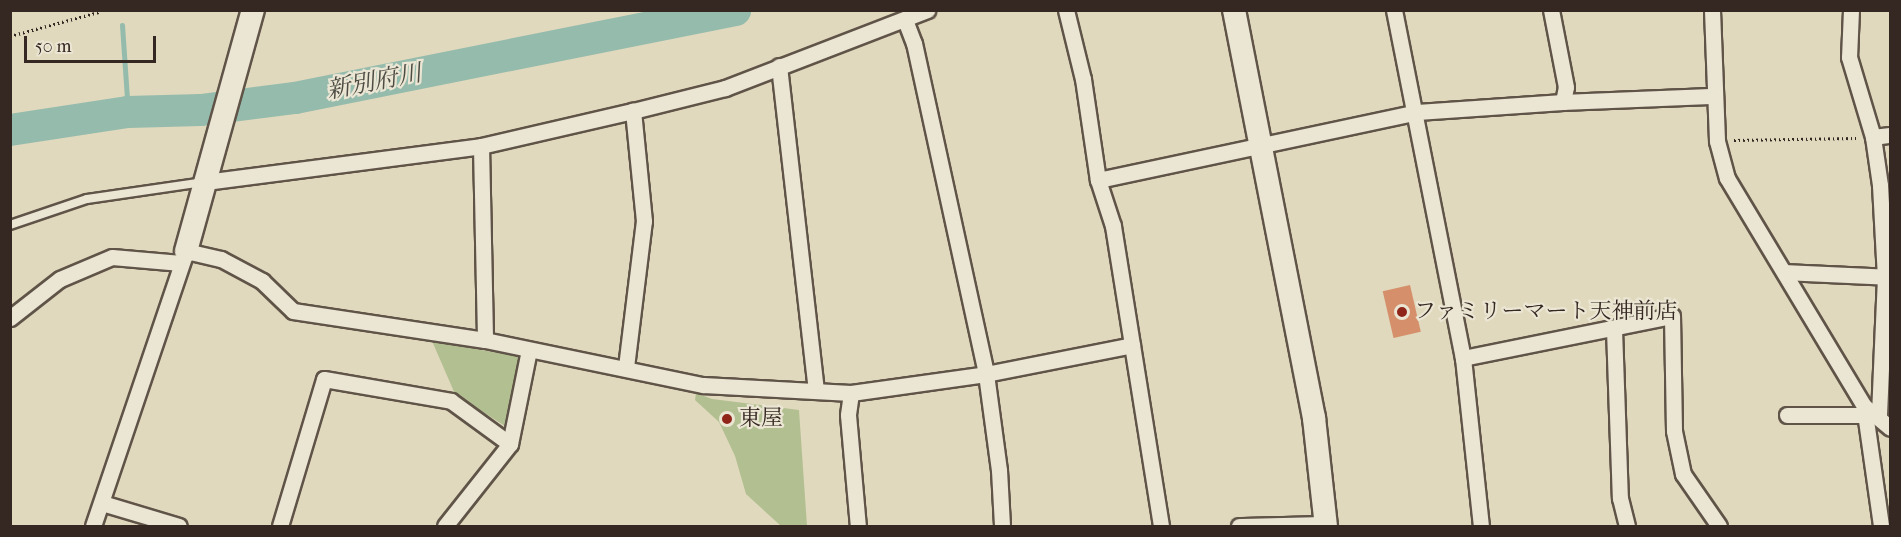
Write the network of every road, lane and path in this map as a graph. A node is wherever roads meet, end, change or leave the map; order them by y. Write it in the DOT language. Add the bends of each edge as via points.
graph roads {
  1 [pos="104,10"];
  2 [pos="253,10"];
  3 [pos="927,10"];
  4 [pos="1066,10"];
  5 [pos="1234,10"];
  6 [pos="1394,10"];
  7 [pos="1551,10"];
  8 [pos="1712,10"];
  9 [pos="1851,10"];
  10 [pos="98,11"];
  11 [pos="905,20"];
  12 [pos="10,36"];
  13 [pos="779,66"];
  14 [pos="1715,96"];
  15 [pos="1563,102"];
  16 [pos="633,111"];
  17 [pos="1417,112"];
  18 [pos="1890,135"];
  19 [pos="1873,138"];
  20 [pos="1717,141"];
  21 [pos="1263,144"];
  22 [pos="481,146"];
  23 [pos="207,174"];
  24 [pos="1098,180"];
  25 [pos="10,225"];
  26 [pos="184,257"];
  27 [pos="1785,272"];
  28 [pos="1888,277"];
  29 [pos="10,318"];
  30 [pos="1614,328"];
  31 [pos="485,340"];
  32 [pos="1132,345"];
  33 [pos="529,350"];
  34 [pos="1463,358"];
  35 [pos="626,367"];
  36 [pos="986,374"];
  37 [pos="816,390"];
  38 [pos="851,393"];
  39 [pos="1869,413"];
  40 [pos="1787,415"];
  41 [pos="1890,428"];
  42 [pos="510,444"];
  43 [pos="102,503"];
  44 [pos="1326,525"];
  45 [pos="93,526"];
  46 [pos="179,526"];
  47 [pos="280,526"];
  48 [pos="445,526"];
  49 [pos="858,526"];
  50 [pos="1002,526"];
  51 [pos="1161,526"];
  52 [pos="1239,526"];
  53 [pos="1481,526"];
  54 [pos="1627,526"];
  55 [pos="1719,526"];
  56 [pos="1881,526"];
  1 -- 10 [label="path"];
  2 -- 23 [label="street"];
  3 -- 11 [label="street"];
  4 -- 24 [label="street" via="1083,78"];
  5 -- 21 [label="street"];
  6 -- 17 [label="street"];
  7 -- 15 [label="street" via="1566,87"];
  8 -- 14 [label="street"];
  9 -- 19 [label="street" via="1849,57"];
  10 -- 12 [label="path"];
  11 -- 13 [label="street"];
  11 -- 36 [label="street" via="914,43"];
  13 -- 16 [label="street" via="725,88"];
  13 -- 37 [label="street"];
  14 -- 15 [label="street"];
  14 -- 20 [label="street"];
  15 -- 17 [label="street"];
  16 -- 22 [label="street"];
  16 -- 35 [label="street" via="644,221"];
  17 -- 21 [label="street"];
  17 -- 34 [label="street"];
  18 -- 19 [label="street"];
  19 -- 20 [label="path"];
  19 -- 28 [label="street"];
  20 -- 27 [label="street" via="1726,178"];
  21 -- 24 [label="street"];
  21 -- 44 [label="street" via="1314,418"];
  22 -- 23 [label="street"];
  22 -- 31 [label="street"];
  23 -- 25 [label="lane" via="87,199"];
  23 -- 26 [label="street"];
  24 -- 32 [label="street" via="1113,226"];
  26 -- 29 [label="street" via="112,257 60,279"];
  26 -- 31 [label="street" via="221,259 262,281 293,311"];
  26 -- 43 [label="street"];
  27 -- 28 [label="street"];
  27 -- 39 [label="street"];
  28 -- 39 [label="street"];
  30 -- 34 [label="street"];
  30 -- 54 [label="street" via="1620,498"];
  30 -- 55 [label="street" via="1672,316 1674,431 1683,474"];
  31 -- 33 [label="street"];
  32 -- 36 [label="street"];
  32 -- 51 [label="street"];
  33 -- 35 [label="street"];
  33 -- 42 [label="street"];
  34 -- 53 [label="street"];
  35 -- 37 [label="street" via="703,385"];
  36 -- 38 [label="street"];
  36 -- 50 [label="street"];
  37 -- 38 [label="street"];
  38 -- 49 [label="street" via="848,415"];
  39 -- 40 [label="street"];
  39 -- 41 [label="street"];
  39 -- 56 [label="street"];
  42 -- 47 [label="street" via="451,401 324,379"];
  42 -- 48 [label="street"];
  43 -- 45 [label="street"];
  43 -- 46 [label="street"];
  44 -- 52 [label="street"];
}
